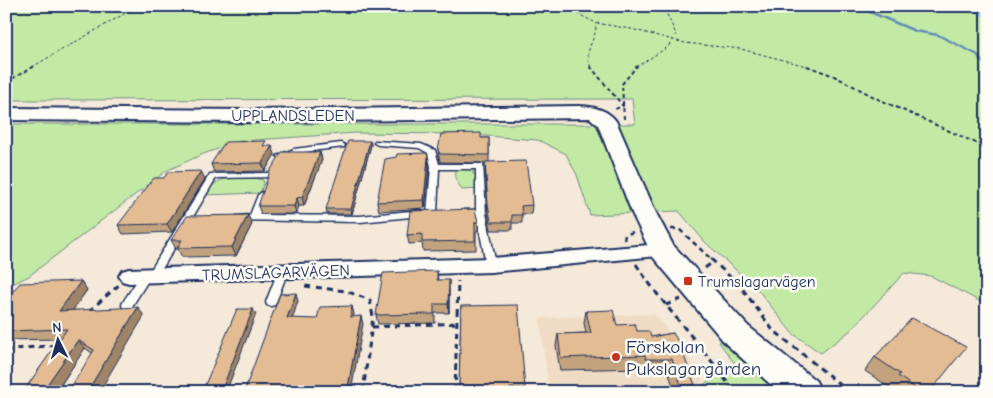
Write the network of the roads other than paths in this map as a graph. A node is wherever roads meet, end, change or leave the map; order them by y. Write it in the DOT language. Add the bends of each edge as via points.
graph roads {
  1 [pos="6,114"];
  2 [pos="378,143"];
  3 [pos="341,145"];
  4 [pos="435,167"];
  5 [pos="273,169"];
  6 [pos="481,212"];
  7 [pos="442,213"];
  8 [pos="253,218"];
  9 [pos="224,219"];
  10 [pos="664,240"];
  11 [pos="491,265"];
  12 [pos="143,276"];
  13 [pos="279,279"];
  14 [pos="271,302"];
  15 [pos="128,305"];
  16 [pos="804,392"];
  1 -- 10 [label="street, UPPLANDSLEDEN" via="596,114 606,121 644,214"];
  2 -- 4 [label="lane" via="426,147 434,156"];
  3 -- 5 [label="lane" via="285,154"];
  4 -- 6 [label="lane" via="480,166"];
  4 -- 7 [label="lane"];
  5 -- 8 [label="lane"];
  5 -- 12 [label="lane" via="213,176 191,219"];
  6 -- 7 [label="lane"];
  6 -- 11 [label="lane"];
  7 -- 8 [label="lane" via="360,219"];
  8 -- 9 [label="lane"];
  10 -- 11 [label="street, TRUMSLAGARVÄGEN"];
  10 -- 16 [label="street, UPPLANDSLEDEN" via="688,281 738,335"];
  11 -- 13 [label="street, TRUMSLAGARVÄGEN"];
  12 -- 13 [label="street, TRUMSLAGARVÄGEN"];
  12 -- 15 [label="lane"];
  13 -- 14 [label="lane"];
}
